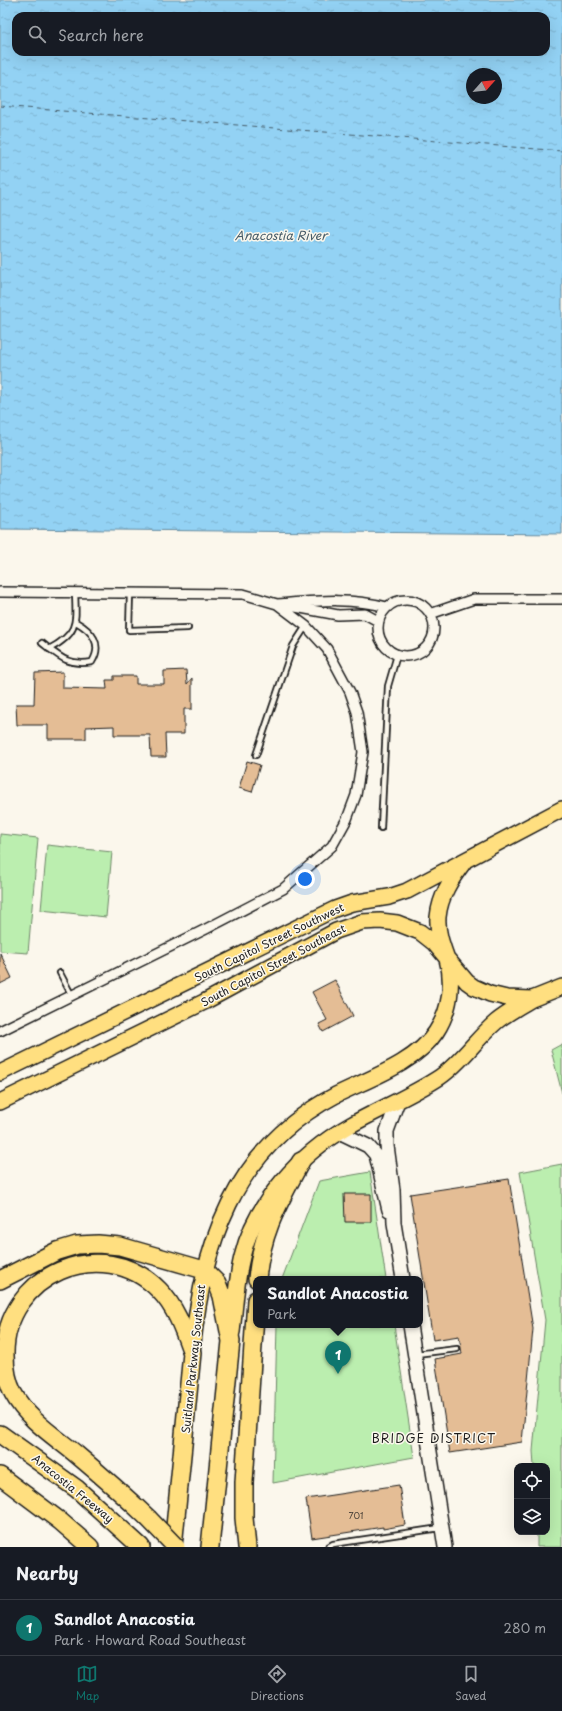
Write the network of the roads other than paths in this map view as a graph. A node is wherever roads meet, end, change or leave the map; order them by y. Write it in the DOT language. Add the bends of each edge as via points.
graph roads {
  1 [pos="0,592"];
  2 [pos="75,592"];
  3 [pos="130,593"];
  4 [pos="562,599"];
  5 [pos="277,604"];
  6 [pos="387,607"];
  7 [pos="430,614"];
  8 [pos="378,621"];
  9 [pos="76,622"];
  10 [pos="306,626"];
  11 [pos="188,628"];
  12 [pos="42,643"];
  13 [pos="48,648"];
  14 [pos="397,655"];
  15 [pos="256,755"];
  16 [pos="562,808"];
  17 [pos="380,828"];
  18 [pos="467,858"];
  19 [pos="447,960"];
  20 [pos="60,973"];
  21 [pos="562,987"];
  22 [pos="72,996"];
  23 [pos="532,999"];
  24 [pos="0,1031"];
  25 [pos="0,1073"];
  26 [pos="398,1101"];
  27 [pos="0,1102"];
  28 [pos="338,1132"];
  29 [pos="302,1161"];
  30 [pos="394,1223"];
  31 [pos="204,1270"];
  32 [pos="257,1276"];
  33 [pos="402,1276"];
  34 [pos="0,1280"];
  35 [pos="254,1328"];
  36 [pos="410,1328"];
  37 [pos="231,1341"];
  38 [pos="457,1349"];
  39 [pos="192,1354"];
  40 [pos="414,1354"];
  41 [pos="0,1434"];
  42 [pos="0,1476"];
  43 [pos="442,1528"];
  44 [pos="90,1547"];
  45 [pos="141,1547"];
  46 [pos="175,1547"];
  47 [pos="210,1547"];
  48 [pos="247,1547"];
  49 [pos="328,1547"];
  50 [pos="445,1547"];
  1 -- 2 [label="street"];
  2 -- 3 [label="street"];
  2 -- 9 [label="lane"];
  3 -- 5 [label="street" via="243,594"];
  3 -- 11 [label="lane" via="128,630"];
  4 -- 7 [label="street" via="474,599"];
  5 -- 6 [label="street" via="338,599 365,601"];
  5 -- 8 [label="street" via="338,615 365,614"];
  5 -- 10 [label="street"];
  6 -- 7 [label="street" via="395,602 415,601 424,606"];
  6 -- 8 [label="street"];
  7 -- 14 [label="street" via="434,630 428,646 414,655"];
  8 -- 14 [label="street" via="379,638 389,651"];
  9 -- 13 [label="lane" via="63,641"];
  9 -- 13 [label="lane" via="94,637 97,648 92,662 68,662"];
  10 -- 15 [label="lane" via="293,646"];
  10 -- 22 [label="street" via="327,649 341,674 357,712 361,733 363,752 356,794 347,819 332,846 283,889"];
  12 -- 13 [label="lane"];
  14 -- 17 [label="lane" via="388,686"];
  16 -- 18 [label="main road, South Capitol Street Southwest"];
  18 -- 19 [label="main road, Suitland Parkway Southeast" via="450,881 440,908 438,932"];
  18 -- 25 [label="main road, South Capitol Street Southwest" via="407,891 389,897 352,903 330,911"];
  19 -- 23 [label="main road, South Capitol Street Southeast" via="461,976 482,991 507,998"];
  19 -- 27 [label="main road, South Capitol Street Southeast" via="426,936 406,925 371,921 345,926 204,1002"];
  19 -- 31 [label="main road, Suitland Parkway Southeast" via="451,980 448,1005 432,1038 410,1057 321,1103 274,1141 254,1163 237,1188 215,1233"];
  20 -- 22 [label="lane"];
  21 -- 23 [label="main road, South Capitol Street Southeast"];
  22 -- 24 [label="street"];
  23 -- 26 [label="main road" via="496,1022 447,1072"];
  26 -- 28 [label="main road"];
  26 -- 30 [label="street" via="389,1124 387,1139"];
  28 -- 29 [label="main road"];
  28 -- 30 [label="street" via="368,1146 376,1155"];
  29 -- 32 [label="highway" via="267,1228"];
  29 -- 37 [label="main road" via="268,1201 246,1245 239,1269"];
  30 -- 33 [label="street"];
  31 -- 34 [label="highway" via="120,1246 87,1244 48,1254"];
  31 -- 37 [label="highway" via="219,1289"];
  31 -- 39 [label="main road, Suitland Parkway Southeast"];
  35 -- 48 [label="highway" via="244,1482"];
  36 -- 40 [label="street"];
  37 -- 47 [label="highway"];
  38 -- 40 [label="lane"];
  39 -- 46 [label="highway, Suitland Parkway Southeast"];
  39 -- 46 [label="highway, bridge" via="181,1323 159,1290 137,1274 107,1264 72,1266 57,1271 41,1281 14,1313 4,1347 7,1377 13,1393 23,1408 148,1518"];
  40 -- 43 [label="street"];
  41 -- 45 [label="highway, Anacostia Freeway" via="77,1488"];
  42 -- 44 [label="highway"];
  43 -- 49 [label="lane" via="333,1544"];
  43 -- 50 [label="street"];
}
